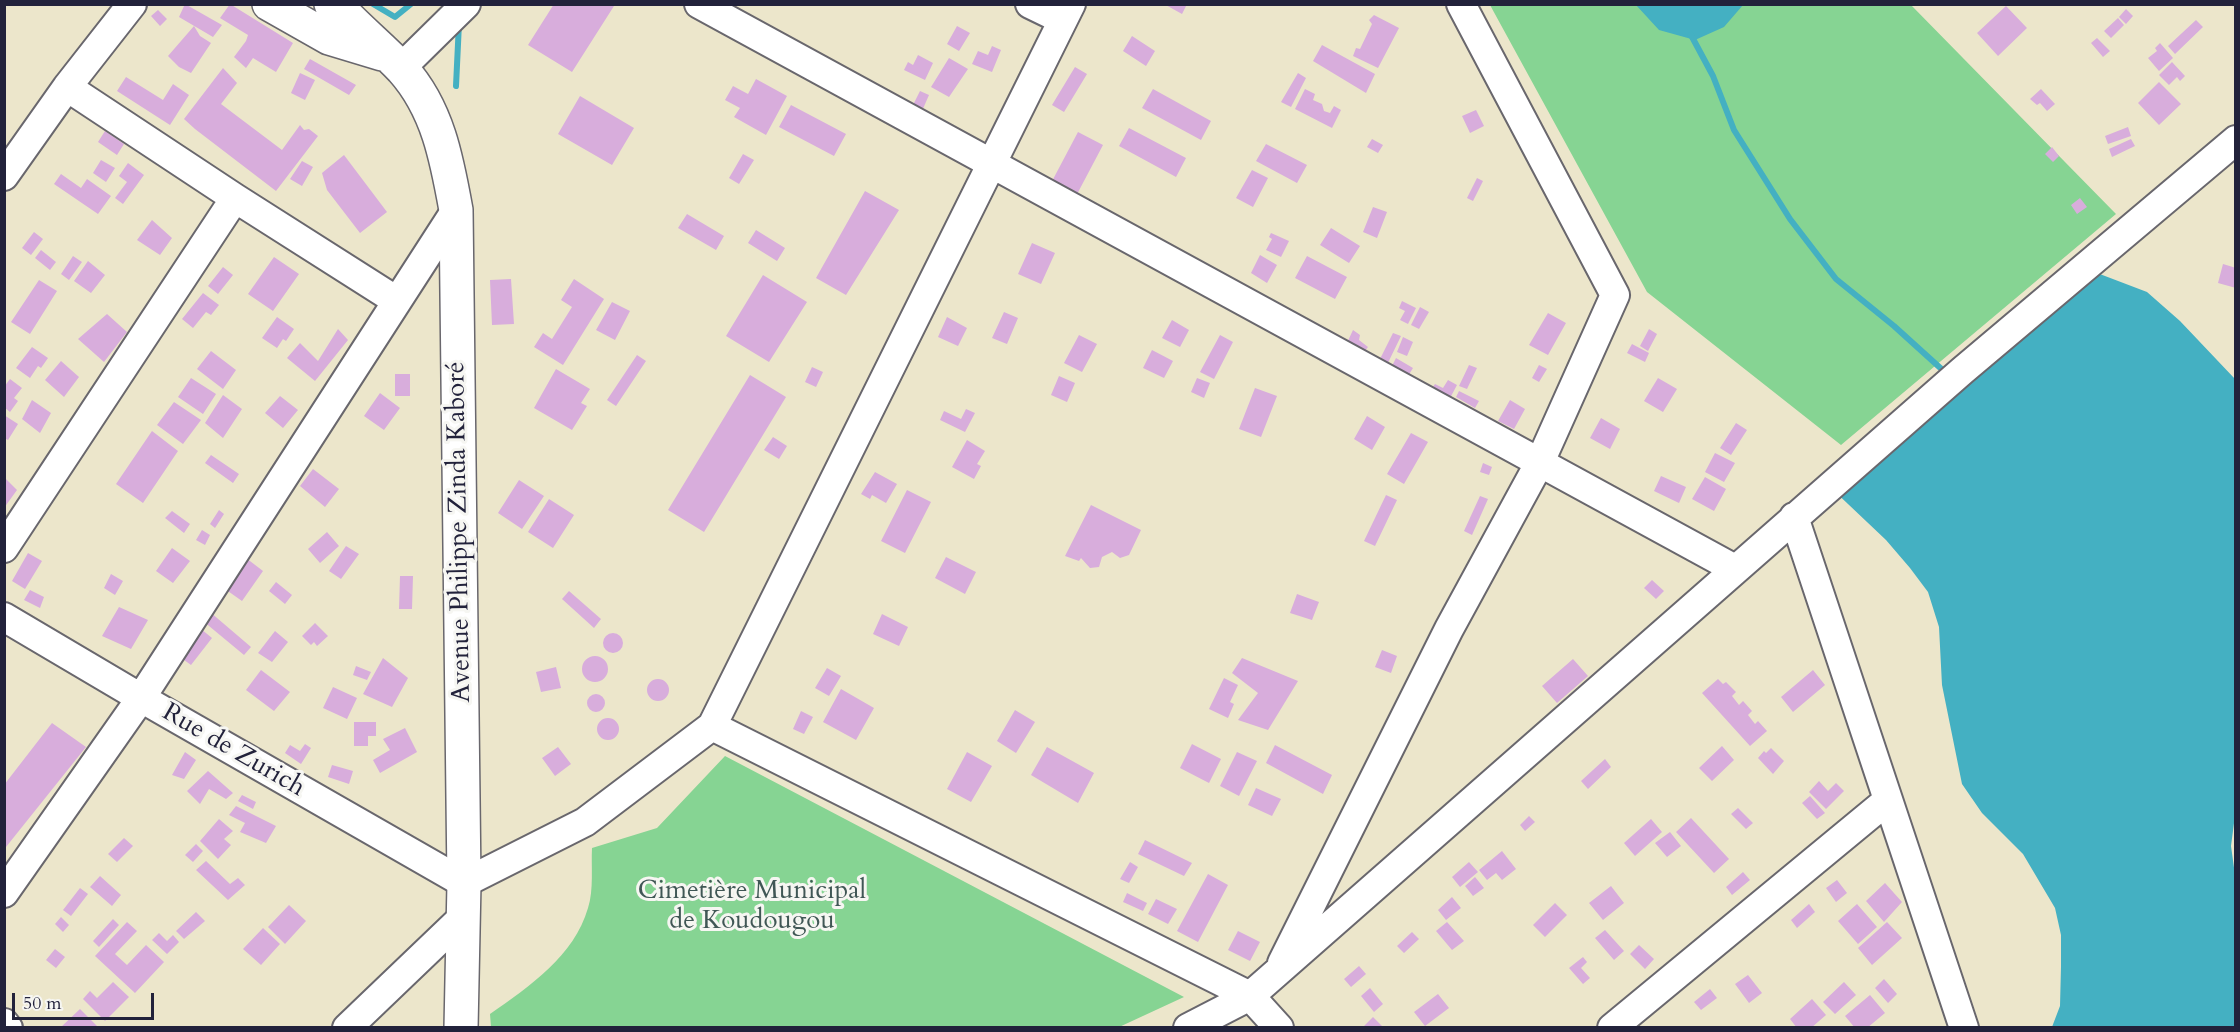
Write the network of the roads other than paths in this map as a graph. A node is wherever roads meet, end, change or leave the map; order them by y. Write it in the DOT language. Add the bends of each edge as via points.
graph roads {
  1 [pos="132,4"];
  2 [pos="268,4"];
  3 [pos="331,4"];
  4 [pos="466,4"];
  5 [pos="699,4"];
  6 [pos="1030,4"];
  7 [pos="1461,4"];
  8 [pos="1067,12"];
  9 [pos="394,62"];
  10 [pos="67,87"];
  11 [pos="2235,140"];
  12 [pos="992,164"];
  13 [pos="4,176"];
  14 [pos="235,198"];
  15 [pos="456,210"];
  16 [pos="397,301"];
  17 [pos="1540,462"];
  18 [pos="1794,517"];
  19 [pos="4,548"];
  20 [pos="1736,569"];
  21 [pos="4,617"];
  22 [pos="141,698"];
  23 [pos="712,726"];
  24 [pos="1888,800"];
  25 [pos="464,883"];
  26 [pos="4,893"];
  27 [pos="463,917"];
  28 [pos="1276,974"];
  29 [pos="1250,996"];
  30 [pos="4,1023"];
  31 [pos="9,1028"];
  32 [pos="347,1028"];
  33 [pos="461,1028"];
  34 [pos="1188,1028"];
  35 [pos="1279,1028"];
  36 [pos="1612,1028"];
  37 [pos="1965,1028"];
  1 -- 10 [label="street"];
  2 -- 9 [label="main road" via="329,38"];
  3 -- 9 [label="main road, Avenue Philippe Zinda Kaboré"];
  4 -- 9 [label="street"];
  5 -- 12 [label="street"];
  6 -- 8 [label="street"];
  7 -- 17 [label="street" via="1615,295"];
  8 -- 12 [label="street"];
  9 -- 15 [label="main road, Avenue Philippe Zinda Kaboré" via="425,103 439,131"];
  10 -- 13 [label="street"];
  10 -- 14 [label="street"];
  11 -- 18 [label="street"];
  12 -- 17 [label="street"];
  12 -- 23 [label="street"];
  14 -- 16 [label="street"];
  14 -- 19 [label="street"];
  15 -- 16 [label="street"];
  15 -- 25 [label="main road, Avenue Philippe Zinda Kaboré"];
  16 -- 22 [label="street"];
  17 -- 20 [label="street"];
  17 -- 28 [label="street" via="1449,629"];
  18 -- 20 [label="street"];
  18 -- 24 [label="street"];
  20 -- 28 [label="street"];
  21 -- 22 [label="street, Rue de Zurich"];
  22 -- 25 [label="street, Rue de Zurich"];
  22 -- 26 [label="street"];
  23 -- 25 [label="street" via="585,822"];
  23 -- 29 [label="street"];
  24 -- 36 [label="street"];
  24 -- 37 [label="street"];
  25 -- 27 [label="main road, Avenue Philippe Zinda Kaboré"];
  27 -- 32 [label="street"];
  27 -- 33 [label="main road, Avenue Philippe Zinda Kaboré"];
  28 -- 29 [label="street"];
  29 -- 34 [label="street"];
  29 -- 35 [label="street"];
  30 -- 31 [label="street"];
}
